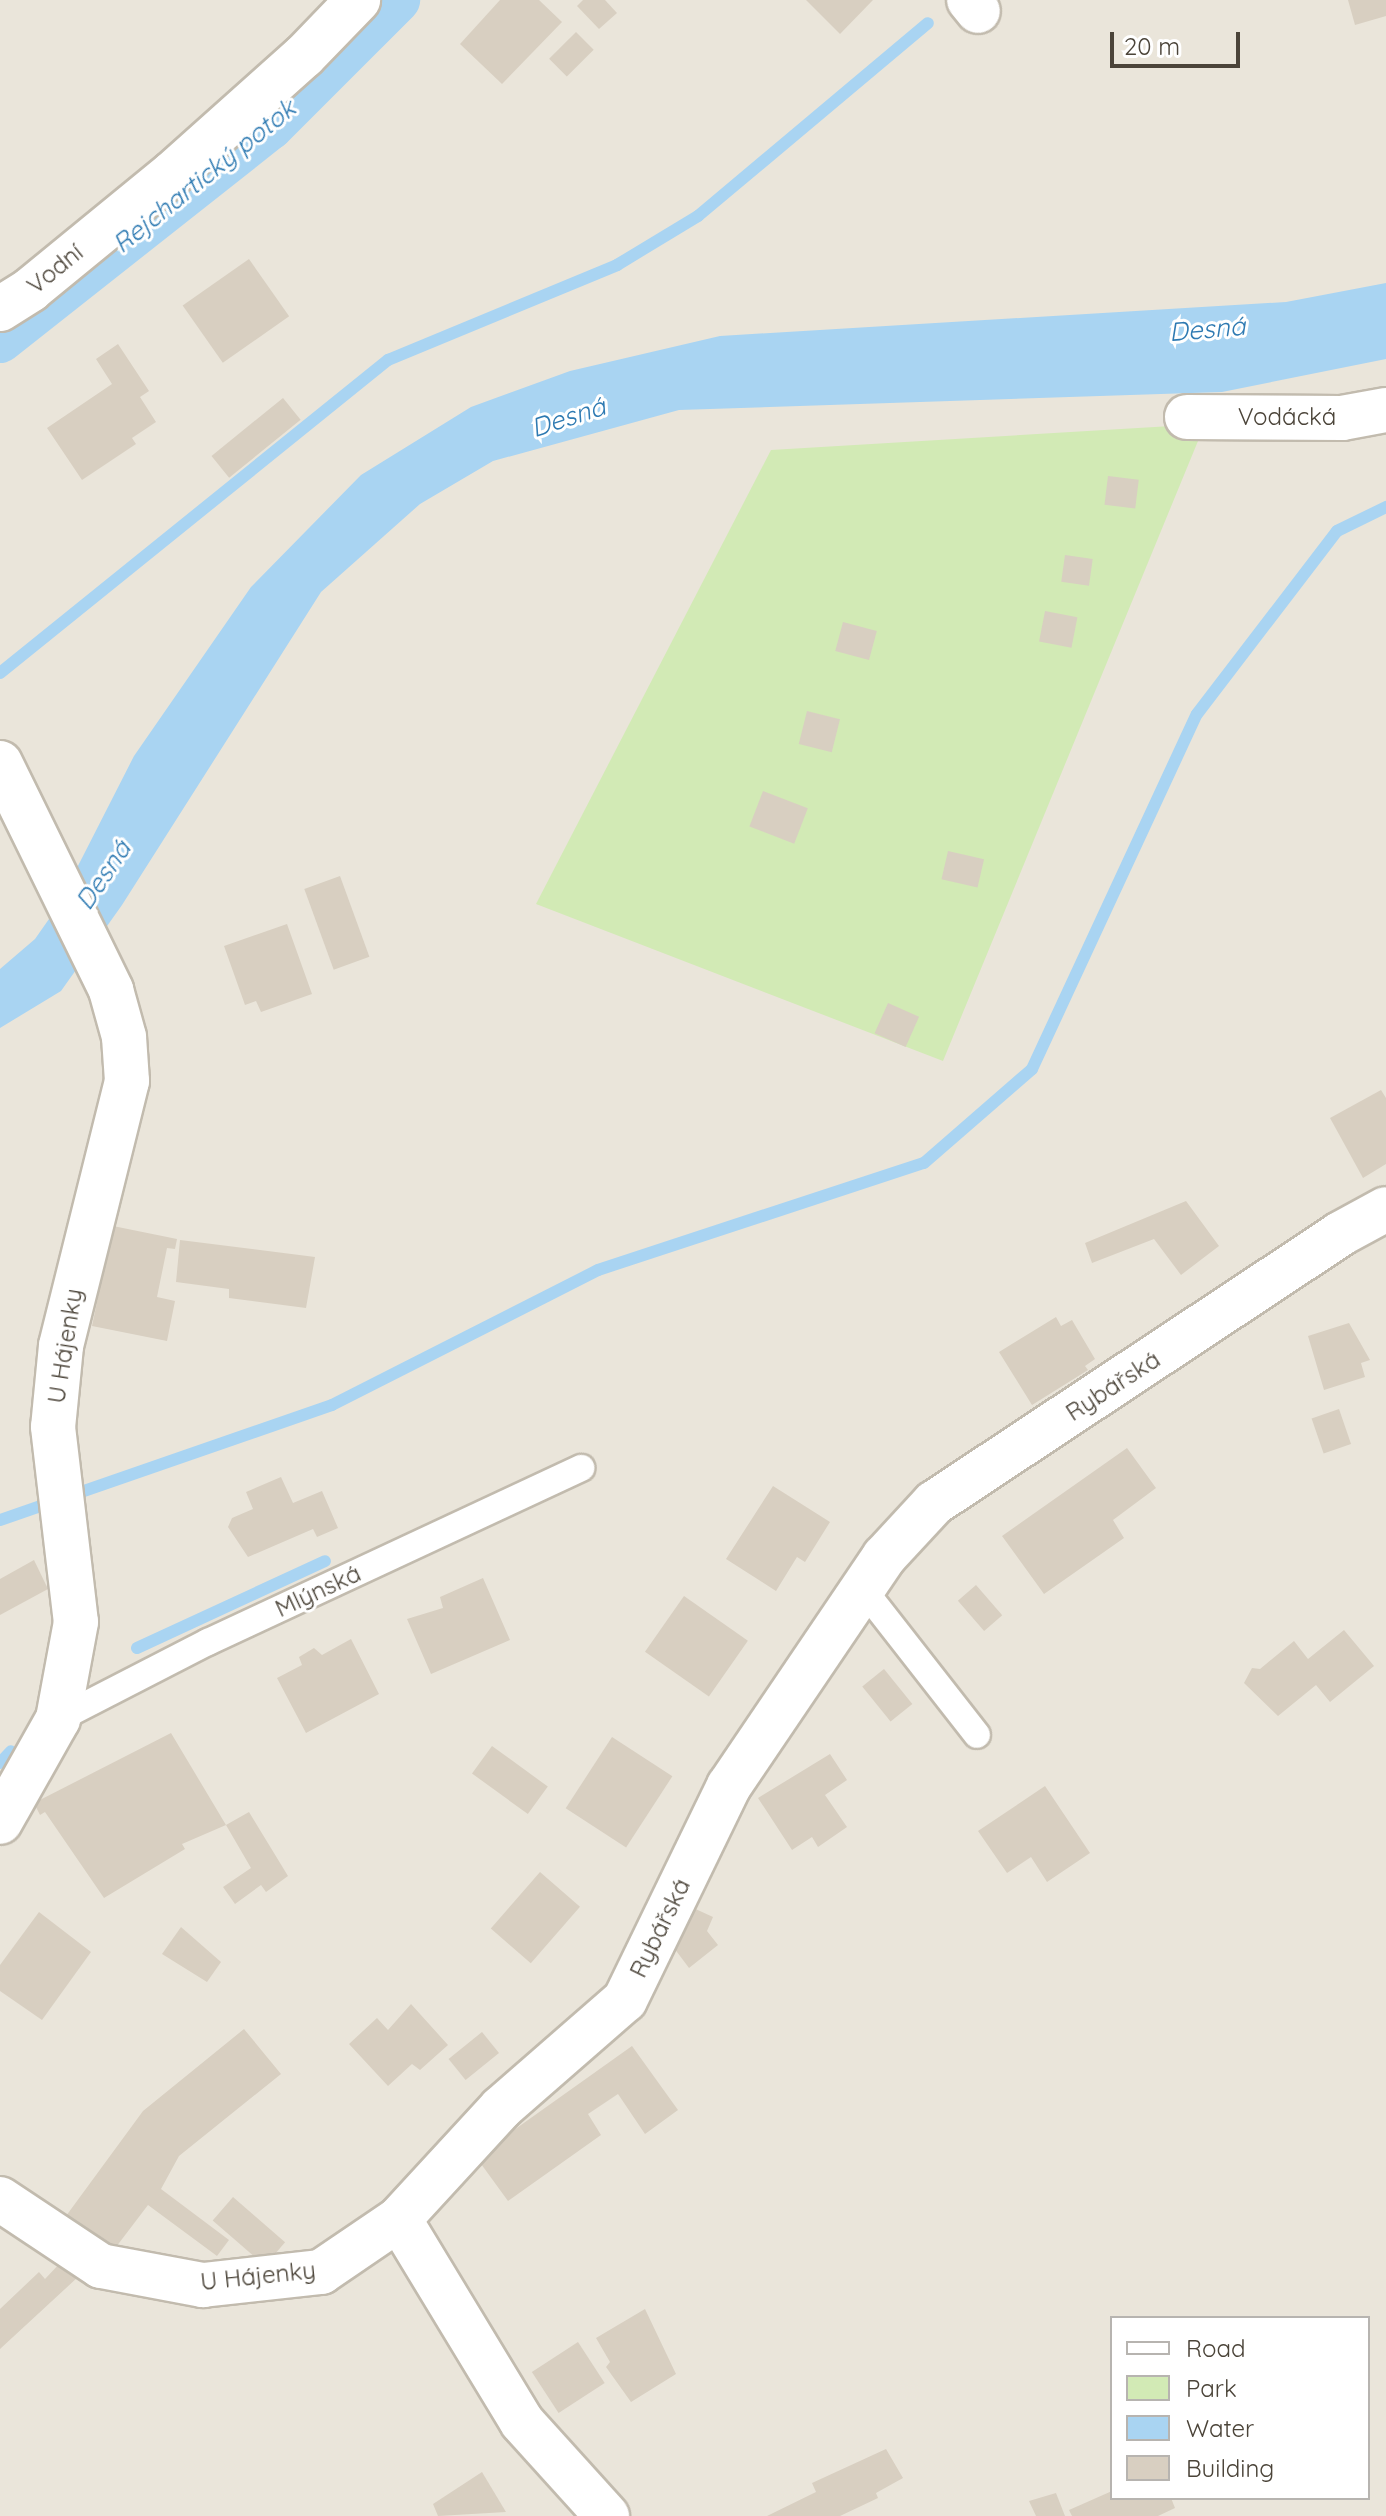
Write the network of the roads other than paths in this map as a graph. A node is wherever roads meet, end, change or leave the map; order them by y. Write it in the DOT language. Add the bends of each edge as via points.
graph roads {
  1 [pos="358,0"];
  2 [pos="0,309"];
  3 [pos="1386,410"];
  4 [pos="1187,417"];
  5 [pos="0,763"];
  6 [pos="1386,1209"];
  7 [pos="581,1468"];
  8 [pos="863,1589"];
  9 [pos="58,1719"];
  10 [pos="977,1735"];
  11 [pos="0,1822"];
  12 [pos="0,2199"];
  13 [pos="399,2219"];
  14 [pos="607,2516"];
  1 -- 2 [label="street, Vodní" via="304,56 173,173"];
  3 -- 4 [label="street, Vodácká" via="1342,418"];
  5 -- 9 [label="street, U Hájenky" via="111,990 124,1037 127,1081 61,1346 53,1427 76,1622"];
  6 -- 8 [label="street, Rybářská" via="1340,1234 934,1503 884,1557"];
  7 -- 9 [label="lane, Mlýnská" via="208,1642"];
  8 -- 10 [label="lane"];
  8 -- 13 [label="street, Rybářská" via="729,1786 625,2000 501,2108"];
  9 -- 11 [label="street, U Hájenky"];
  12 -- 13 [label="street, U Hájenky" via="101,2266 203,2285 321,2272"];
  13 -- 14 [label="street" via="522,2422"];
}
